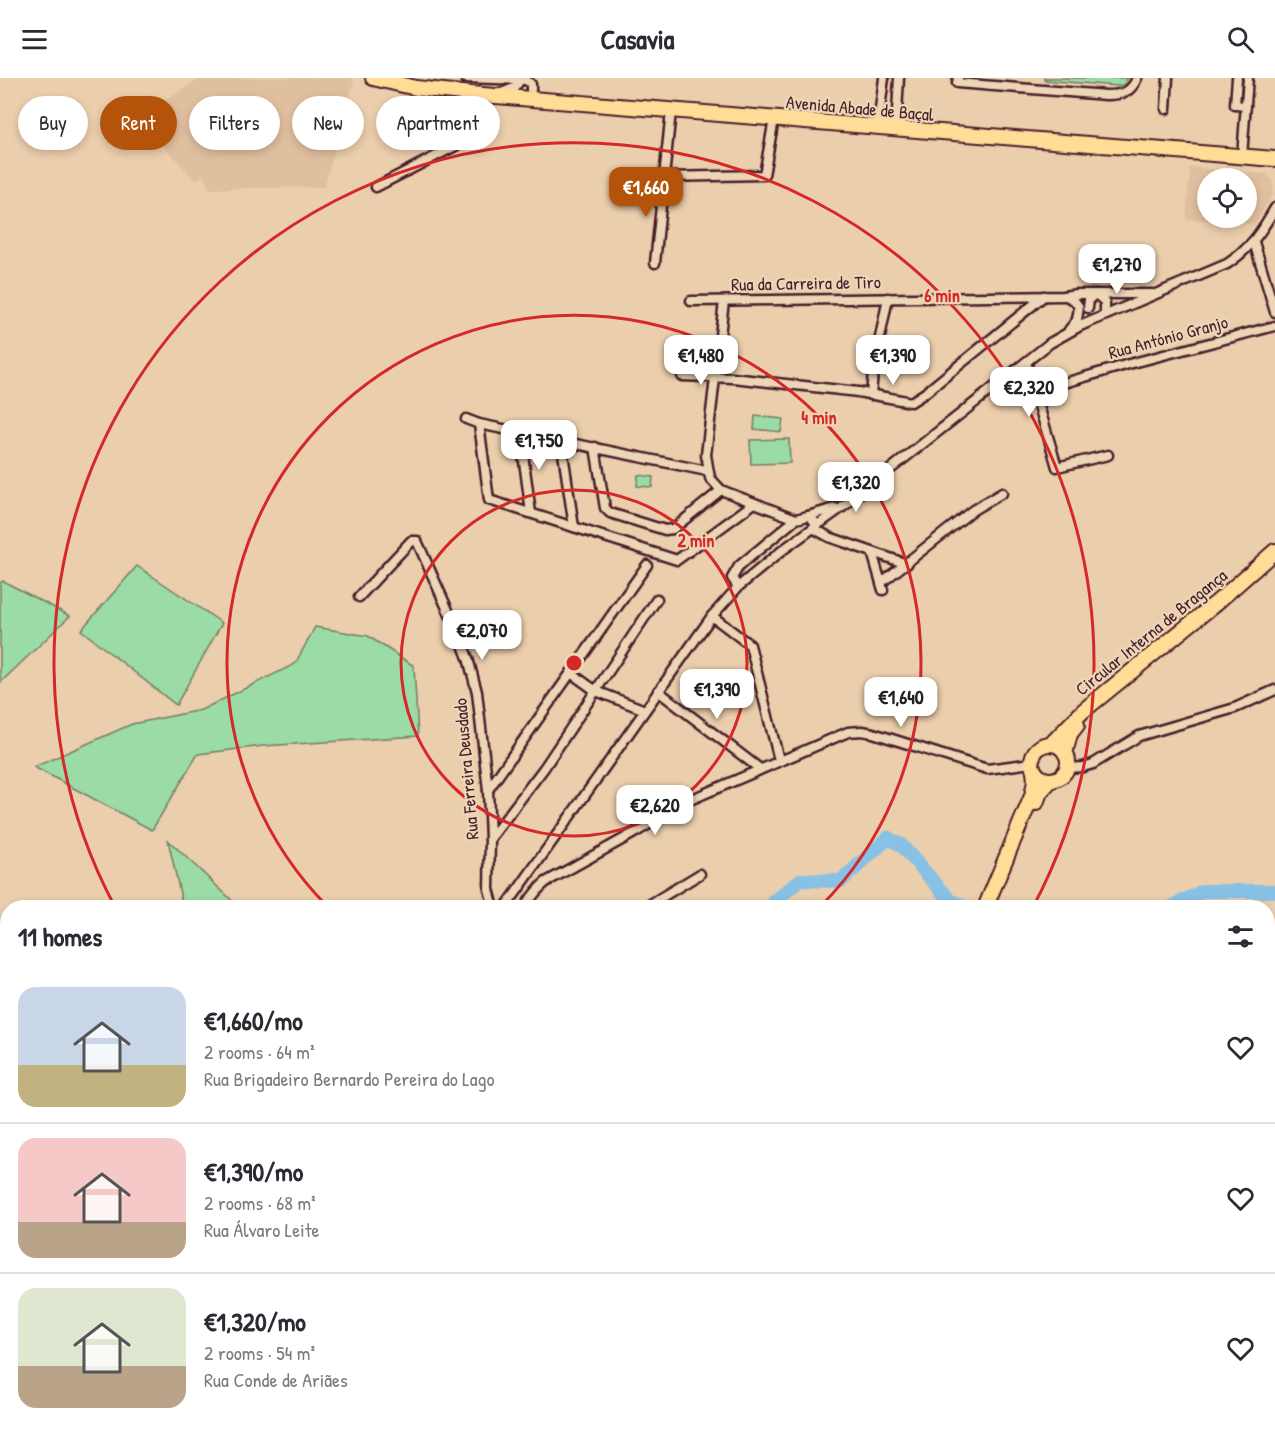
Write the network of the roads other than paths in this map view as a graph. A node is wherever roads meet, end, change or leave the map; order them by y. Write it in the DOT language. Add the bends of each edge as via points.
graph roads {
  1 [pos="373,78"];
  2 [pos="465,78"];
  3 [pos="884,78"];
  4 [pos="898,78"];
  5 [pos="958,78"];
  6 [pos="1137,78"];
  7 [pos="1168,78"];
  8 [pos="1236,78"];
  9 [pos="1248,78"];
  10 [pos="534,79"];
  11 [pos="521,80"];
  12 [pos="471,94"];
  13 [pos="527,94"];
  14 [pos="490,96"];
  15 [pos="558,102"];
  16 [pos="1246,106"];
  17 [pos="1166,109"];
  18 [pos="671,111"];
  19 [pos="774,119"];
  20 [pos="875,128"];
  21 [pos="896,129"];
  22 [pos="1242,156"];
  23 [pos="1275,159"];
  24 [pos="663,177"];
  25 [pos="376,187"];
  26 [pos="1275,208"];
  27 [pos="1254,242"];
  28 [pos="655,263"];
  29 [pos="1271,284"];
  30 [pos="1096,294"];
  31 [pos="1158,294"];
  32 [pos="1044,296"];
  33 [pos="888,298"];
  34 [pos="1070,298"];
  35 [pos="691,301"];
  36 [pos="724,301"];
  37 [pos="1088,308"];
  38 [pos="1275,312"];
  39 [pos="1102,317"];
  40 [pos="1275,326"];
  41 [pos="1066,333"];
  42 [pos="1026,362"];
  43 [pos="682,376"];
  44 [pos="715,376"];
  45 [pos="1034,392"];
  46 [pos="872,395"];
  47 [pos="466,419"];
  48 [pos="479,424"];
  49 [pos="520,432"];
  50 [pos="561,440"];
  51 [pos="595,447"];
  52 [pos="1108,455"];
  53 [pos="707,471"];
  54 [pos="721,490"];
  55 [pos="1002,493"];
  56 [pos="753,504"];
  57 [pos="844,506"];
  58 [pos="531,513"];
  59 [pos="808,516"];
  60 [pos="797,522"];
  61 [pos="574,527"];
  62 [pos="813,528"];
  63 [pos="800,537"];
  64 [pos="1275,551"];
  65 [pos="872,552"];
  66 [pos="1275,557"];
  67 [pos="907,564"];
  68 [pos="646,565"];
  69 [pos="738,587"];
  70 [pos="359,597"];
  71 [pos="657,599"];
  72 [pos="712,616"];
  73 [pos="571,673"];
  74 [pos="596,691"];
  75 [pos="658,691"];
  76 [pos="1275,692"];
  77 [pos="645,710"];
  78 [pos="1051,744"];
  79 [pos="1065,753"];
  80 [pos="779,760"];
  81 [pos="1033,767"];
  82 [pos="1067,768"];
  83 [pos="760,769"];
  84 [pos="1051,780"];
  85 [pos="488,790"];
  86 [pos="490,839"];
  87 [pos="700,874"];
  88 [pos="1002,875"];
  89 [pos="524,881"];
  90 [pos="538,889"];
  91 [pos="515,895"];
  92 [pos="492,900"];
  93 [pos="512,900"];
  94 [pos="520,900"];
  95 [pos="531,900"];
  96 [pos="657,900"];
  97 [pos="989,900"];
  98 [pos="994,900"];
  1 -- 12 [label="main road, Avenida Abade de Baçal"];
  2 -- 11 [label="street"];
  3 -- 20 [label="street"];
  4 -- 21 [label="street"];
  5 -- 6 [label="street" via="957,83 1116,95 1131,89"];
  7 -- 17 [label="street"];
  8 -- 16 [label="street" via="1235,105"];
  9 -- 16 [label="street"];
  10 -- 13 [label="street"];
  10 -- 15 [label="street" via="540,94"];
  11 -- 13 [label="street" via="518,88"];
  11 -- 13 [label="street" via="530,82"];
  11 -- 14 [label="street" via="507,92"];
  12 -- 14 [label="main road, Avenida Abade de Baçal"];
  12 -- 25 [label="street" via="471,138"];
  13 -- 14 [label="main road, Avenida Abade de Baçal"];
  13 -- 15 [label="main road, Avenida Abade de Baçal"];
  15 -- 18 [label="main road, Avenida Abade de Baçal"];
  16 -- 22 [label="street"];
  18 -- 19 [label="main road, Avenida Abade de Baçal"];
  18 -- 24 [label="street"];
  19 -- 20 [label="main road, Avenida Abade de Baçal"];
  19 -- 24 [label="street" via="764,175"];
  20 -- 21 [label="main road, Avenida Abade de Baçal"];
  21 -- 22 [label="main road, Avenida Abade de Baçal"];
  22 -- 23 [label="main road, Avenida Abade de Baçal"];
  24 -- 28 [label="street"];
  26 -- 27 [label="street"];
  27 -- 29 [label="street"];
  27 -- 31 [label="street" via="1227,264"];
  29 -- 38 [label="street"];
  30 -- 31 [label="street, Rua da Carreira de Tiro"];
  30 -- 34 [label="street, Rua da Carreira de Tiro"];
  30 -- 37 [label="street" via="1089,299"];
  30 -- 39 [label="street" via="1105,302"];
  31 -- 39 [label="street"];
  32 -- 33 [label="street, Rua da Carreira de Tiro"];
  32 -- 34 [label="street, Rua da Carreira de Tiro"];
  32 -- 46 [label="street" via="915,400 905,402"];
  33 -- 36 [label="street, Rua da Carreira de Tiro"];
  33 -- 46 [label="street"];
  34 -- 37 [label="street"];
  34 -- 41 [label="street" via="1079,307 1079,315"];
  35 -- 36 [label="street, Rua da Carreira de Tiro"];
  36 -- 44 [label="street"];
  37 -- 39 [label="street"];
  39 -- 41 [label="street"];
  40 -- 45 [label="street, Rua António Granjo"];
  41 -- 42 [label="street"];
  42 -- 45 [label="street"];
  42 -- 57 [label="street"];
  43 -- 44 [label="street"];
  44 -- 46 [label="street"];
  44 -- 53 [label="street"];
  45 -- 52 [label="street" via="1057,467"];
  47 -- 48 [label="street"];
  48 -- 49 [label="street"];
  48 -- 58 [label="street" via="489,500"];
  49 -- 50 [label="street"];
  49 -- 58 [label="street"];
  50 -- 51 [label="street"];
  50 -- 61 [label="street"];
  51 -- 53 [label="street"];
  51 -- 54 [label="street" via="604,508 610,513 665,530 674,529"];
  53 -- 54 [label="street"];
  54 -- 56 [label="street"];
  55 -- 67 [label="street" via="973,510"];
  56 -- 60 [label="street"];
  56 -- 61 [label="street" via="677,560"];
  57 -- 59 [label="street"];
  57 -- 62 [label="street"];
  58 -- 61 [label="street"];
  59 -- 60 [label="street"];
  59 -- 62 [label="street"];
  60 -- 62 [label="street"];
  60 -- 63 [label="street"];
  60 -- 69 [label="street" via="739,566 732,578"];
  62 -- 63 [label="street"];
  62 -- 65 [label="street"];
  63 -- 69 [label="street"];
  64 -- 78 [label="main road, Circular Interna de Bragança" via="1083,711"];
  65 -- 67 [label="street"];
  65 -- 67 [label="street" via="882,587"];
  66 -- 79 [label="main road, Circular Interna de Bragança" via="1090,712 1070,734"];
  68 -- 73 [label="street"];
  69 -- 72 [label="street"];
  70 -- 85 [label="street, Rua Ferreira Deusdado" via="411,541 417,541 468,658 482,724"];
  71 -- 74 [label="street"];
  72 -- 75 [label="street"];
  72 -- 80 [label="street" via="750,645"];
  73 -- 74 [label="street"];
  73 -- 85 [label="street"];
  74 -- 77 [label="street"];
  74 -- 86 [label="street"];
  75 -- 77 [label="street"];
  75 -- 83 [label="street"];
  76 -- 82 [label="street" via="1139,736 1093,764"];
  77 -- 89 [label="street"];
  78 -- 79 [label="main road"];
  78 -- 81 [label="main road" via="1040,747 1032,757"];
  79 -- 82 [label="main road"];
  80 -- 81 [label="street" via="855,731 873,733 987,769"];
  80 -- 83 [label="street"];
  81 -- 84 [label="main road" via="1041,778"];
  81 -- 88 [label="main road" via="1032,796"];
  82 -- 84 [label="main road"];
  83 -- 90 [label="street" via="686,802"];
  84 -- 88 [label="main road" via="1040,794"];
  85 -- 86 [label="street, Rua Ferreira Deusdado"];
  86 -- 92 [label="street, Rua Ferreira Deusdado"];
  87 -- 96 [label="street"];
  88 -- 97 [label="main road"];
  88 -- 98 [label="main road"];
  89 -- 90 [label="street"];
  89 -- 91 [label="street"];
  90 -- 95 [label="street"];
  91 -- 93 [label="street"];
  91 -- 94 [label="street"];
}
